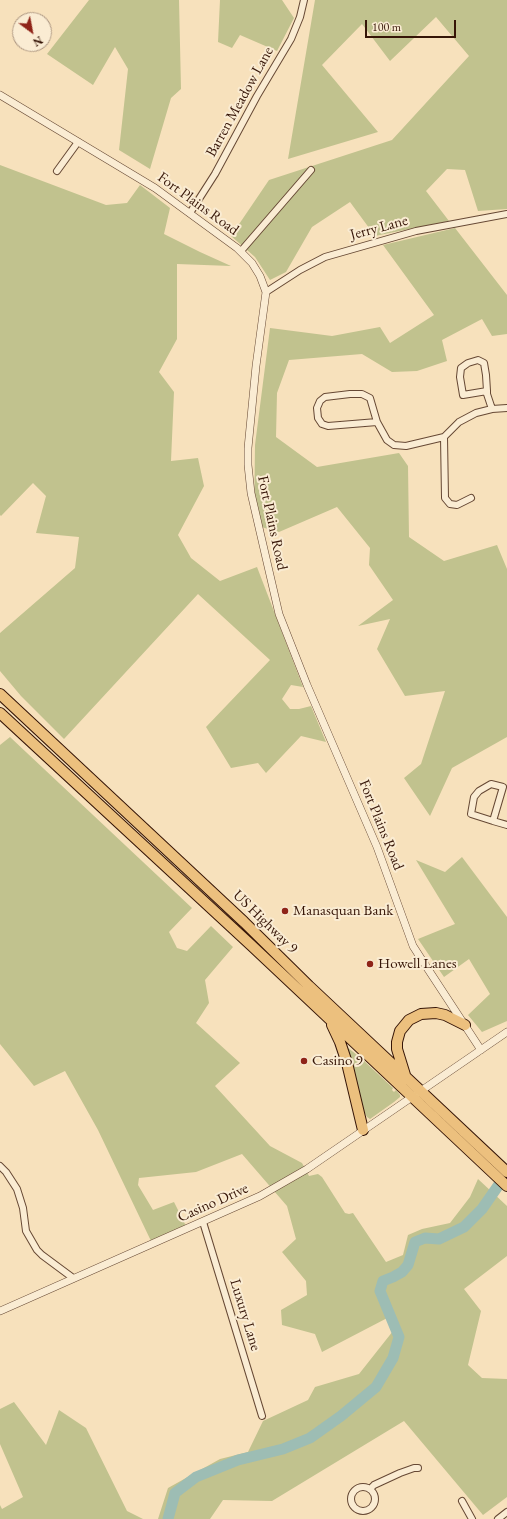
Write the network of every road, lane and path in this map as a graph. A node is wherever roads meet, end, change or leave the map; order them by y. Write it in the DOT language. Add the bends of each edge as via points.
graph roads {
  1 [pos="304,0"];
  2 [pos="0,96"];
  3 [pos="78,142"];
  4 [pos="311,170"];
  5 [pos="57,171"];
  6 [pos="190,213"];
  7 [pos="507,214"];
  8 [pos="241,252"];
  9 [pos="266,292"];
  10 [pos="487,392"];
  11 [pos="507,408"];
  12 [pos="492,409"];
  13 [pos="377,422"];
  14 [pos="444,438"];
  15 [pos="470,498"];
  16 [pos="0,694"];
  17 [pos="0,713"];
  18 [pos="493,821"];
  19 [pos="507,825"];
  20 [pos="328,1018"];
  21 [pos="465,1025"];
  22 [pos="507,1032"];
  23 [pos="481,1050"];
  24 [pos="406,1077"];
  25 [pos="421,1091"];
  26 [pos="412,1097"];
  27 [pos="363,1130"];
  28 [pos="0,1166"];
  29 [pos="507,1172"];
  30 [pos="507,1186"];
  31 [pos="203,1222"];
  32 [pos="74,1278"];
  33 [pos="0,1311"];
  34 [pos="262,1416"];
  35 [pos="418,1468"];
  36 [pos="370,1489"];
  37 [pos="462,1501"];
  38 [pos="364,1512"];
  39 [pos="507,1512"];
  40 [pos="364,1519"];
  41 [pos="472,1519"];
  42 [pos="498,1519"];
  1 -- 6 [label="street, Barren Meadow Lane" via="291,38 215,174"];
  2 -- 3 [label="street, Fort Plains Road"];
  3 -- 5 [label="street"];
  3 -- 6 [label="street, Fort Plains Road" via="150,185"];
  4 -- 8 [label="street"];
  6 -- 8 [label="street, Fort Plains Road"];
  7 -- 9 [label="street, Jerry Lane" via="395,236 325,257"];
  8 -- 9 [label="street, Fort Plains Road" via="255,267"];
  9 -- 21 [label="street, Fort Plains Road" via="255,374 248,465 251,493 275,598 296,659 366,820 413,946"];
  10 -- 10 [label="street" via="484,363 478,360 468,362 461,368 464,395"];
  10 -- 12 [label="street"];
  11 -- 12 [label="street"];
  12 -- 14 [label="street" via="469,416"];
  13 -- 13 [label="street" via="370,398 362,394 325,398 320,400 317,408 318,418 322,424 328,426"];
  13 -- 14 [label="street" via="387,440 394,445 406,446"];
  14 -- 15 [label="street" via="445,498 450,504 457,505"];
  16 -- 24 [label="highway, US Highway 9"];
  17 -- 20 [label="highway, US Highway 9"];
  18 -- 18 [label="street" via="471,814 474,797 491,784 503,787"];
  18 -- 19 [label="street"];
  20 -- 26 [label="highway, US Highway 9"];
  20 -- 27 [label="highway" via="347,1063"];
  21 -- 23 [label="street, Fort Plains Road"];
  21 -- 24 [label="highway" via="436,1012 421,1014 409,1020 400,1031 397,1042"];
  22 -- 23 [label="street"];
  23 -- 25 [label="street"];
  24 -- 25 [label="highway, US Highway 9"];
  25 -- 26 [label="street, Casino Drive"];
  25 -- 29 [label="highway, US Highway 9"];
  26 -- 27 [label="street, Casino Drive"];
  26 -- 30 [label="highway, US Highway 9"];
  27 -- 31 [label="street, Casino Drive" via="299,1174 260,1196"];
  28 -- 32 [label="street" via="17,1189 26,1231 37,1250"];
  31 -- 32 [label="street, Casino Drive"];
  31 -- 34 [label="street, Luxury Lane"];
  32 -- 33 [label="street, Casino Drive"];
  35 -- 36 [label="street" via="387,1479"];
  36 -- 38 [label="street" via="374,1494 374,1501 371,1508"];
  36 -- 38 [label="street" via="359,1488 352,1495 354,1506"];
  37 -- 41 [label="street"];
  38 -- 40 [label="street"];
  39 -- 42 [label="street"];
}
